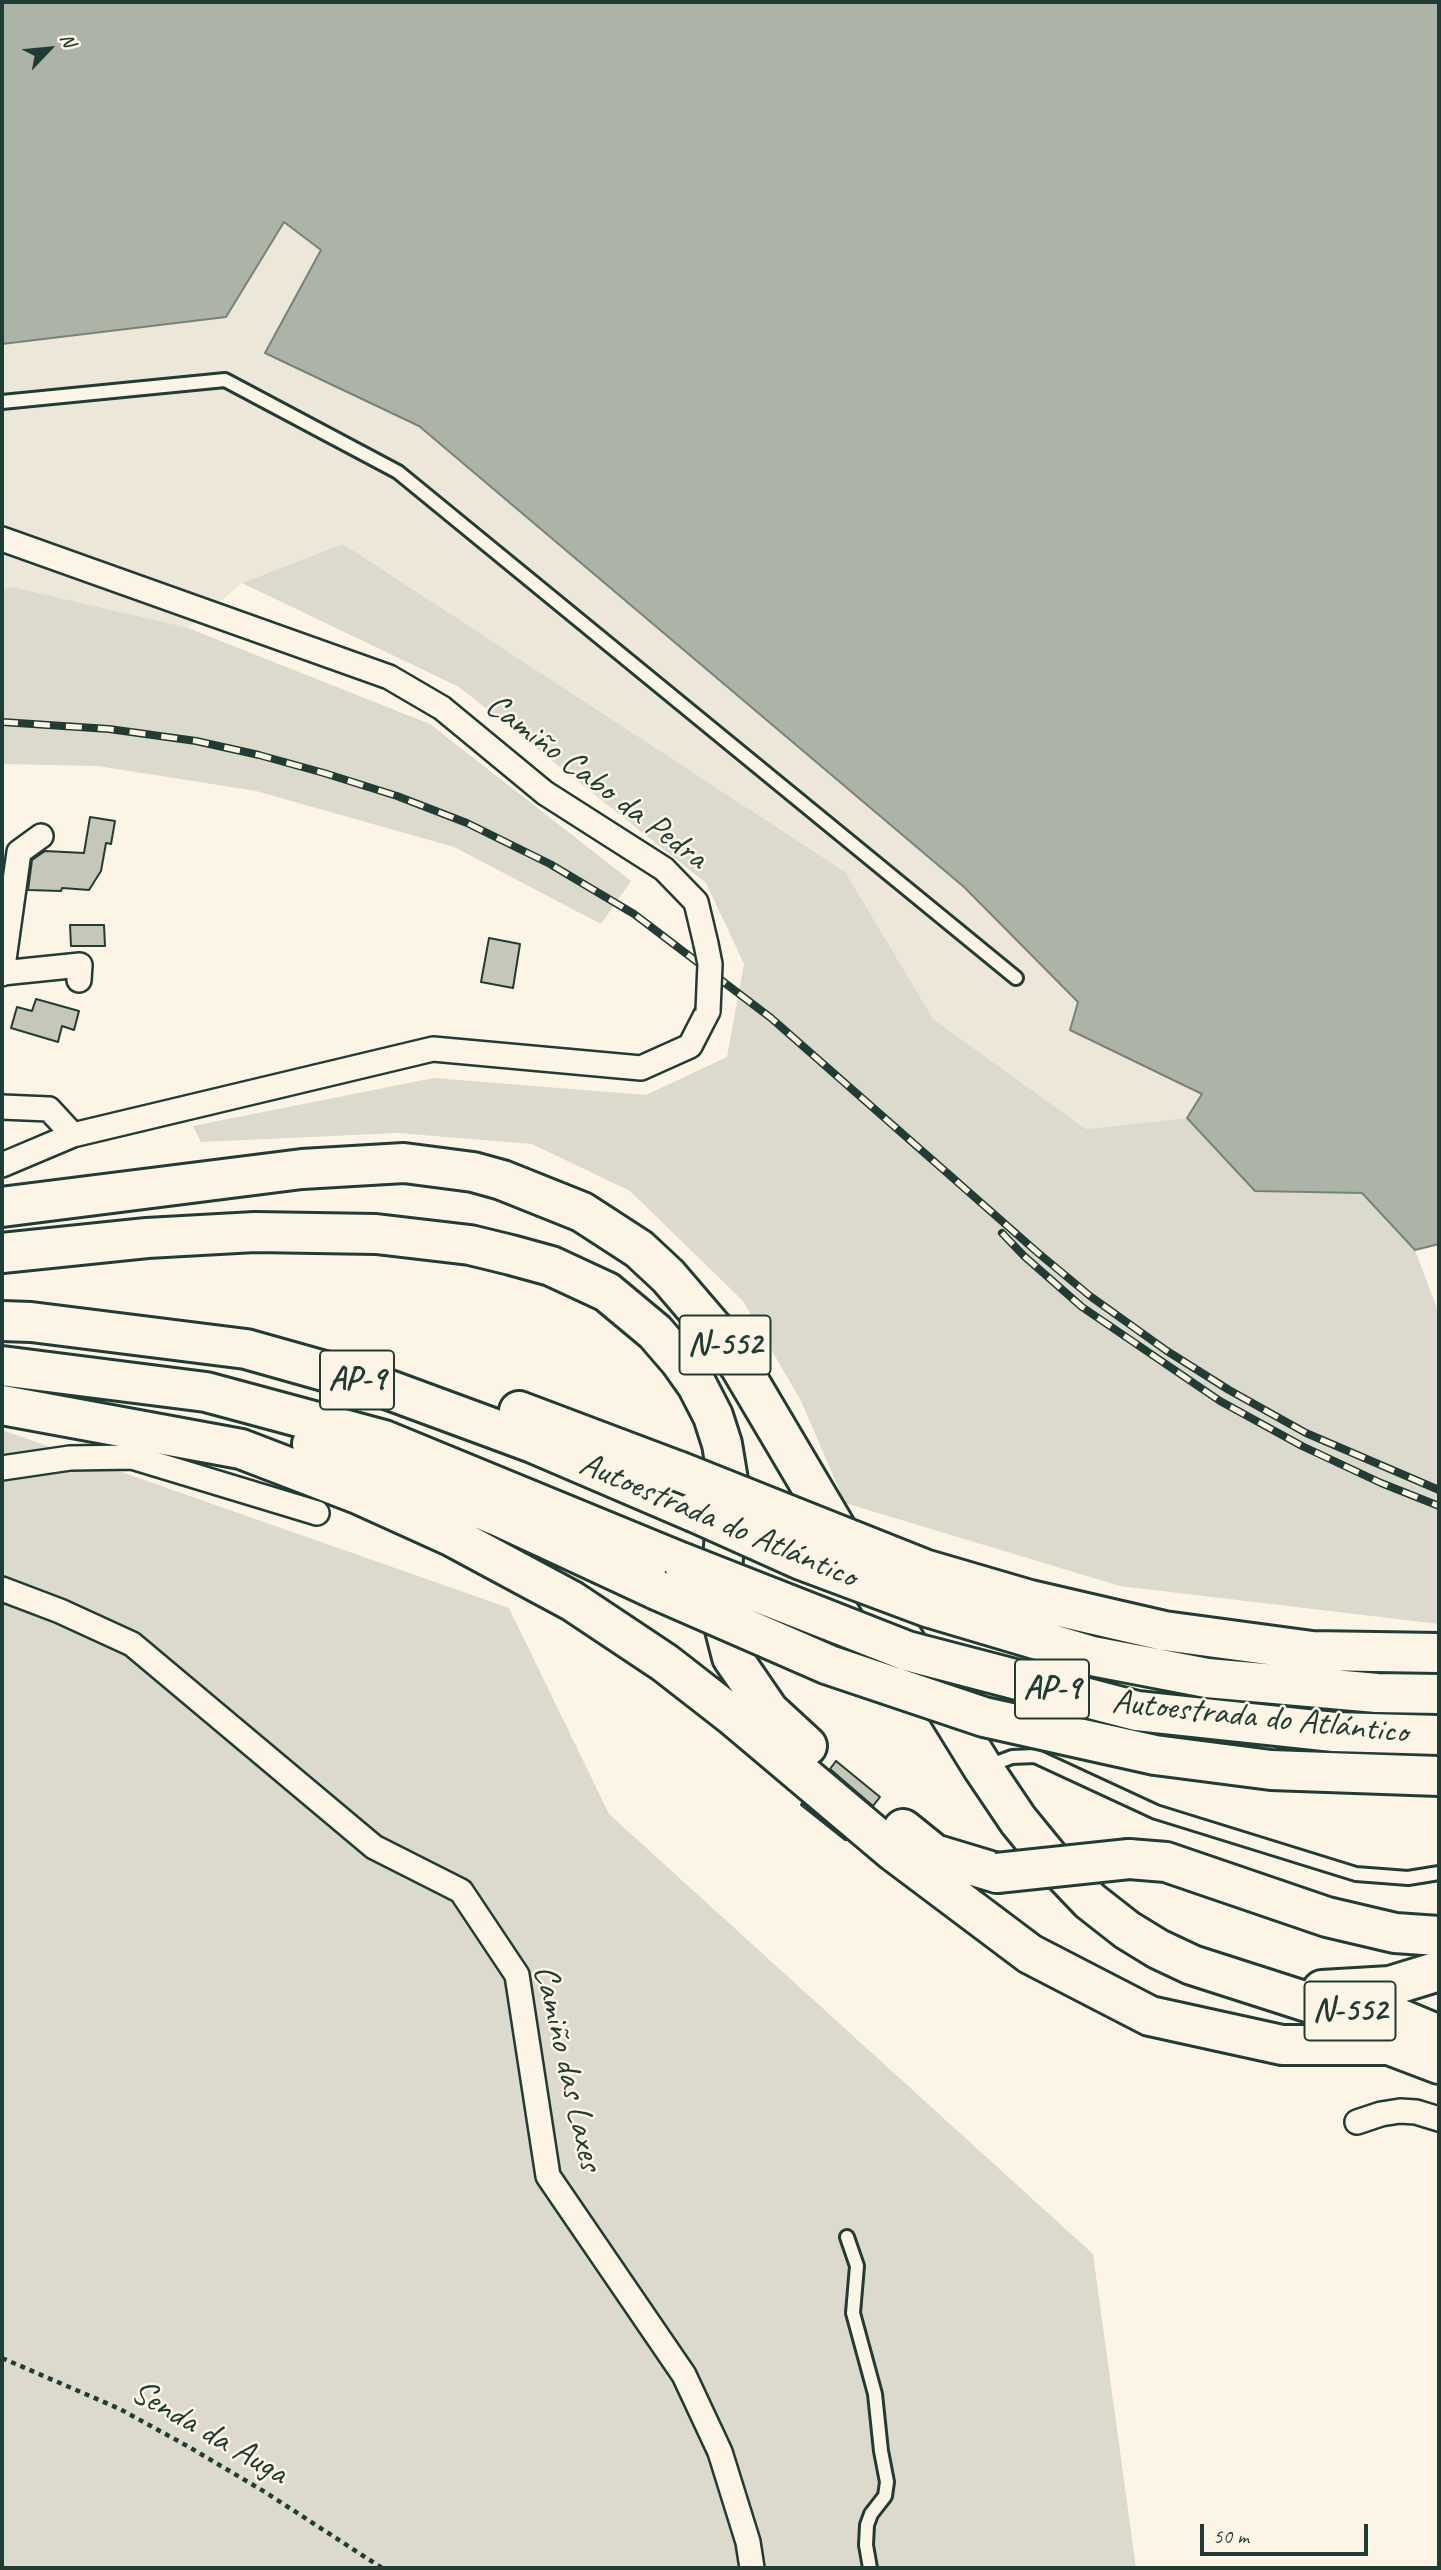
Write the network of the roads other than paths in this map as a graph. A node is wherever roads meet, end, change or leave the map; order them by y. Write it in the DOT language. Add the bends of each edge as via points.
graph roads {
  1 [pos="2,402"];
  2 [pos="2,539"];
  3 [pos="41,836"];
  4 [pos="2,974"];
  5 [pos="1016,978"];
  6 [pos="79,980"];
  7 [pos="2,1107"];
  8 [pos="73,1135"];
  9 [pos="2,1165"];
  10 [pos="2,1207"];
  11 [pos="2,1253"];
  12 [pos="2,1302"];
  13 [pos="2,1321"];
  14 [pos="2,1366"];
  15 [pos="2,1381"];
  16 [pos="2,1405"];
  17 [pos="2,1468"];
  18 [pos="317,1513"];
  19 [pos="2,1589"];
  20 [pos="1439,1653"];
  21 [pos="1439,1694"];
  22 [pos="1439,1735"];
  23 [pos="983,1768"];
  24 [pos="1439,1776"];
  25 [pos="1439,1874"];
  26 [pos="1439,1936"];
  27 [pos="1439,1970"];
  28 [pos="1261,1986"];
  29 [pos="1439,2035"];
  30 [pos="1439,2064"];
  31 [pos="1439,2119"];
  32 [pos="1357,2122"];
  33 [pos="847,2237"];
  34 [pos="753,2567"];
  35 [pos="870,2568"];
  1 -- 5 [label="lane" via="225,380 398,472"];
  2 -- 8 [label="street, Camiño Cabo da Pedra, bridge" via="389,677 442,708 545,793 664,869 696,902 710,964 708,1011 690,1045 642,1068 433,1049"];
  3 -- 4 [label="street" via="19,852"];
  4 -- 6 [label="street" via="80,965"];
  7 -- 8 [label="street" via="49,1109"];
  8 -- 9 [label="street, Camiño Cabo da Pedra"];
  10 -- 23 [label="highway, N-552" via="302,1169 404,1163 473,1172 582,1212 639,1249 716,1332"];
  11 -- 26 [label="highway, bridge" via="255,1232 376,1234 470,1245 511,1255 551,1266 607,1292 655,1332 680,1361 713,1416 729,1486 719,1605 732,1657 769,1711 849,1786 934,1854 998,1873 1129,1859 1166,1862 1326,1917 1395,1933"];
  12 -- 20 [label="highway, bridge" via="170,1320 317,1350 409,1376 528,1414 924,1569 1030,1600 1164,1631 1312,1651"];
  13 -- 21 [label="highway, Autoestrada do Atlántico / AP-9, bridge" via="258,1352 381,1387 533,1443 801,1560 927,1607 1092,1656 1207,1678"];
  14 -- 22 [label="highway, Autoestrada do Atlántico / AP-9, bridge" via="206,1392 384,1440 907,1651 1138,1711 1334,1732"];
  15 -- 24 [label="highway, bridge" via="184,1408 393,1472 829,1665 984,1717 1156,1755 1258,1769"];
  16 -- 30 [label="highway" via="241,1449 358,1494 477,1550 572,1601 665,1663 893,1851 1030,1954 1150,2016 1282,2045 1389,2045"];
  17 -- 18 [label="street" via="71,1458 132,1457"];
  19 -- 34 [label="street, Camiño das Laxes" via="132,1644 374,1847 461,1891 517,1975 548,2176 684,2375 720,2452"];
  23 -- 25 [label="lane" via="1012,1757 1035,1756 1156,1812 1356,1874 1408,1878"];
  23 -- 28 [label="highway, N-552" via="1041,1849 1090,1901 1158,1949 1214,1973"];
  27 -- 28 [label="highway, N-552" via="1390,1986 1322,1990"];
  28 -- 29 [label="highway, N-552" via="1326,2008 1396,2017"];
  31 -- 32 [label="street" via="1400,2111"];
  33 -- 35 [label="lane" via="856,2266 853,2313 875,2394 887,2482 885,2496 867,2525"];
}
